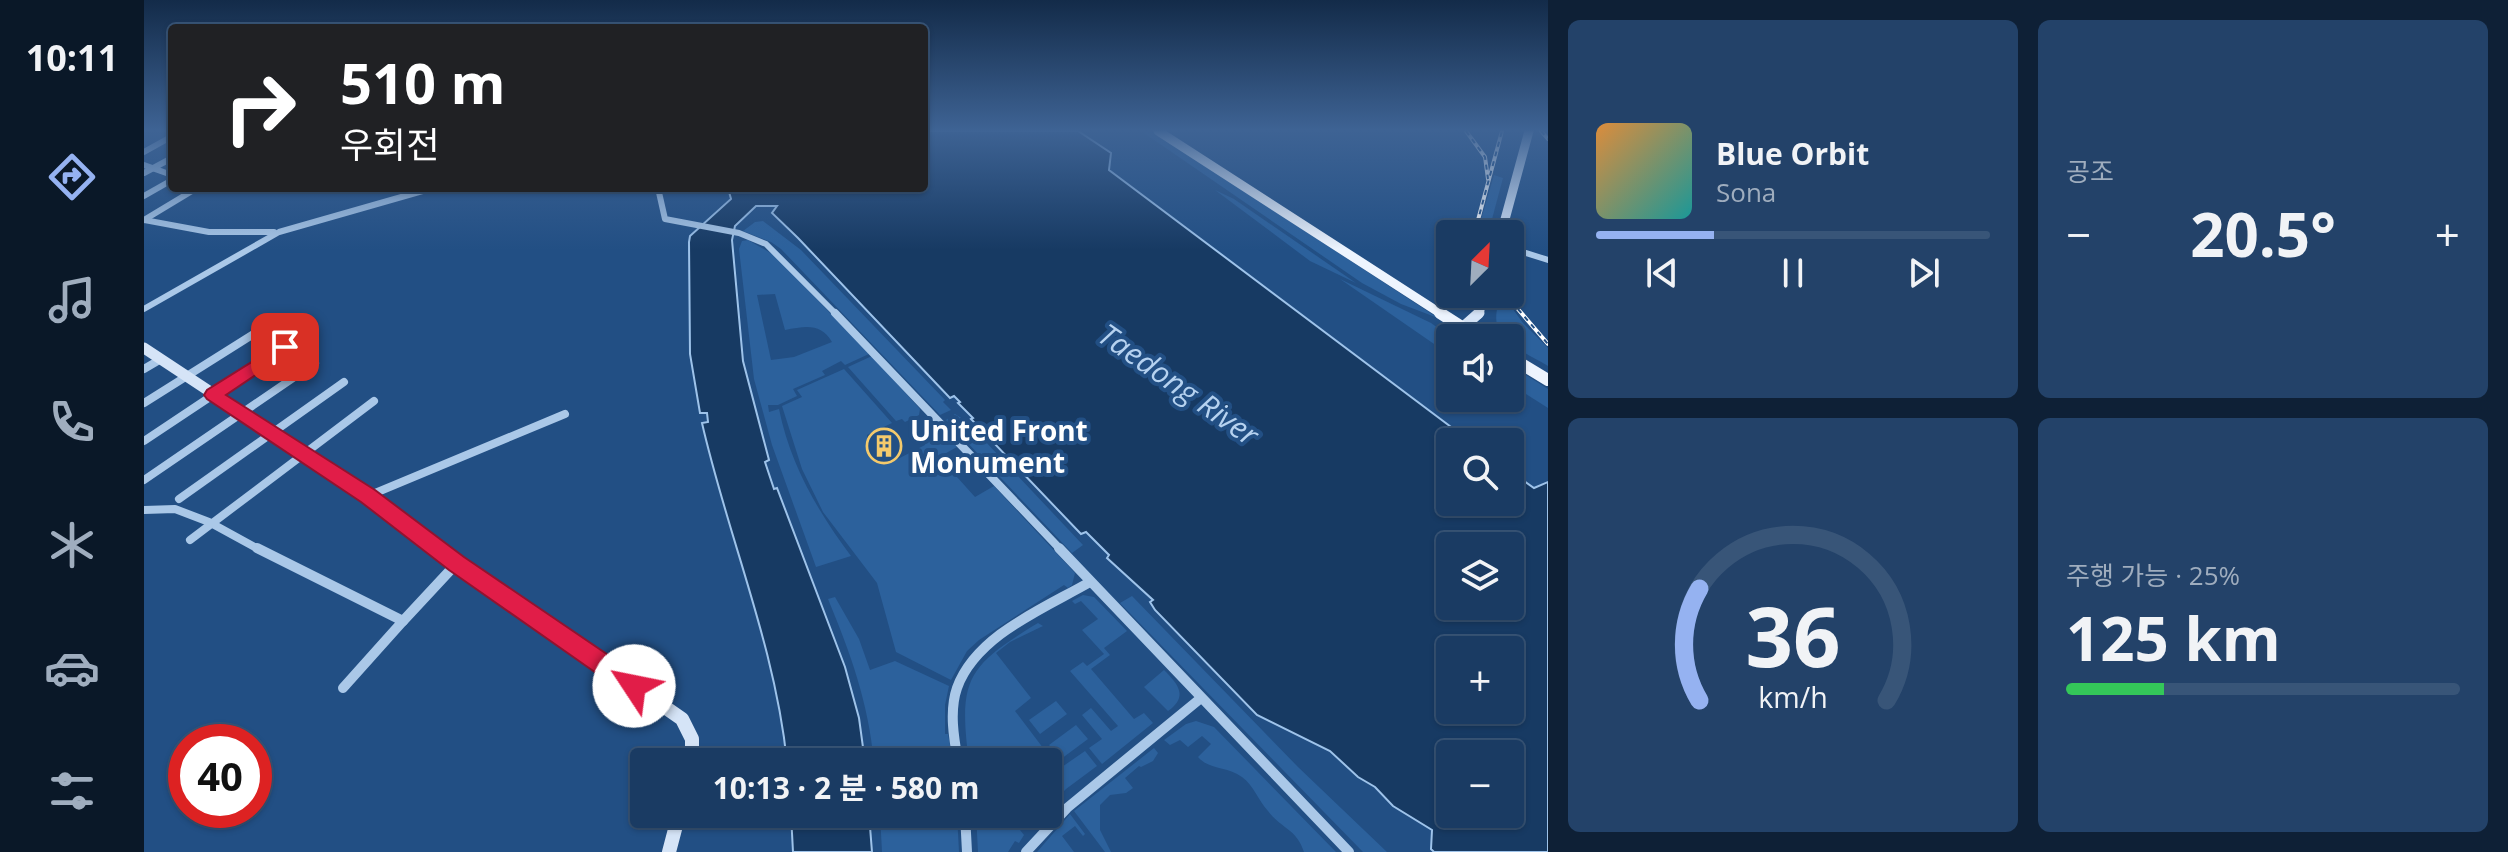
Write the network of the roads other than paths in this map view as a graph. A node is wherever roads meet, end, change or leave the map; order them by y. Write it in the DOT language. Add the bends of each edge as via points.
graph roads {
  1 [pos="1219,171"];
  2 [pos="1518,171"];
  3 [pos="168,180"];
  4 [pos="190,192"];
  5 [pos="419,192"];
  6 [pos="659,192"];
  7 [pos="144,196"];
  8 [pos="144,220"];
  9 [pos="1505,220"];
  10 [pos="279,232"];
  11 [pos="1524,252"];
  12 [pos="1548,260"];
  13 [pos="1481,308"];
  14 [pos="144,309"];
  15 [pos="1456,324"];
  16 [pos="1467,324"];
  17 [pos="257,332"];
  18 [pos="285,347"];
  19 [pos="144,348"];
  20 [pos="161,359"];
  21 [pos="315,363"];
  22 [pos="1524,365"];
  23 [pos="144,369"];
  24 [pos="186,377"];
  25 [pos="1548,380"];
  26 [pos="344,382"];
  27 [pos="213,395"];
  28 [pos="374,401"];
  29 [pos="144,403"];
  30 [pos="242,413"];
  31 [pos="565,414"];
  32 [pos="272,433"];
  33 [pos="144,441"];
  34 [pos="303,453"];
  35 [pos="144,480"];
  36 [pos="368,496"];
  37 [pos="179,499"];
  38 [pos="144,510"];
  39 [pos="209,522"];
  40 [pos="190,540"];
  41 [pos="456,564"];
  42 [pos="1090,582"];
  43 [pos="403,621"];
  44 [pos="343,688"];
  45 [pos="1201,698"];
  46 [pos="694,748"];
  47 [pos="957,748"];
  48 [pos="675,828"];
  49 [pos="966,828"];
  50 [pos="669,852"];
  51 [pos="967,852"];
  52 [pos="1026,852"];
  53 [pos="1349,852"];
  1 -- 15 [label="main road"];
  2 -- 9 [label="street"];
  3 -- 7 [label="street"];
  4 -- 8 [label="street"];
  5 -- 10 [label="street"];
  6 -- 42 [label="street" via="665,219 741,235 777,252"];
  8 -- 10 [label="street" via="183,231"];
  10 -- 14 [label="street"];
  11 -- 12 [label="street"];
  13 -- 16 [label="street"];
  17 -- 24 [label="street"];
  18 -- 27 [label="street"];
  19 -- 20 [label="street"];
  20 -- 23 [label="street"];
  20 -- 24 [label="street"];
  21 -- 30 [label="street"];
  22 -- 25 [label="main road"];
  24 -- 27 [label="street"];
  24 -- 29 [label="street"];
  26 -- 32 [label="street"];
  27 -- 30 [label="street"];
  27 -- 33 [label="street"];
  28 -- 34 [label="street"];
  30 -- 32 [label="street"];
  30 -- 35 [label="street"];
  31 -- 36 [label="street"];
  32 -- 34 [label="street"];
  32 -- 37 [label="street"];
  34 -- 36 [label="street"];
  34 -- 39 [label="street"];
  36 -- 41 [label="street"];
  38 -- 39 [label="street" via="175,509"];
  39 -- 40 [label="street"];
  39 -- 43 [label="street"];
  41 -- 43 [label="street"];
  41 -- 46 [label="street" via="682,719"];
  42 -- 45 [label="street"];
  42 -- 47 [label="street" via="993,641 968,667 954,706"];
  43 -- 44 [label="street"];
  45 -- 52 [label="street" via="1067,808"];
  45 -- 53 [label="street"];
  48 -- 50 [label="street"];
  49 -- 51 [label="street"];
}
